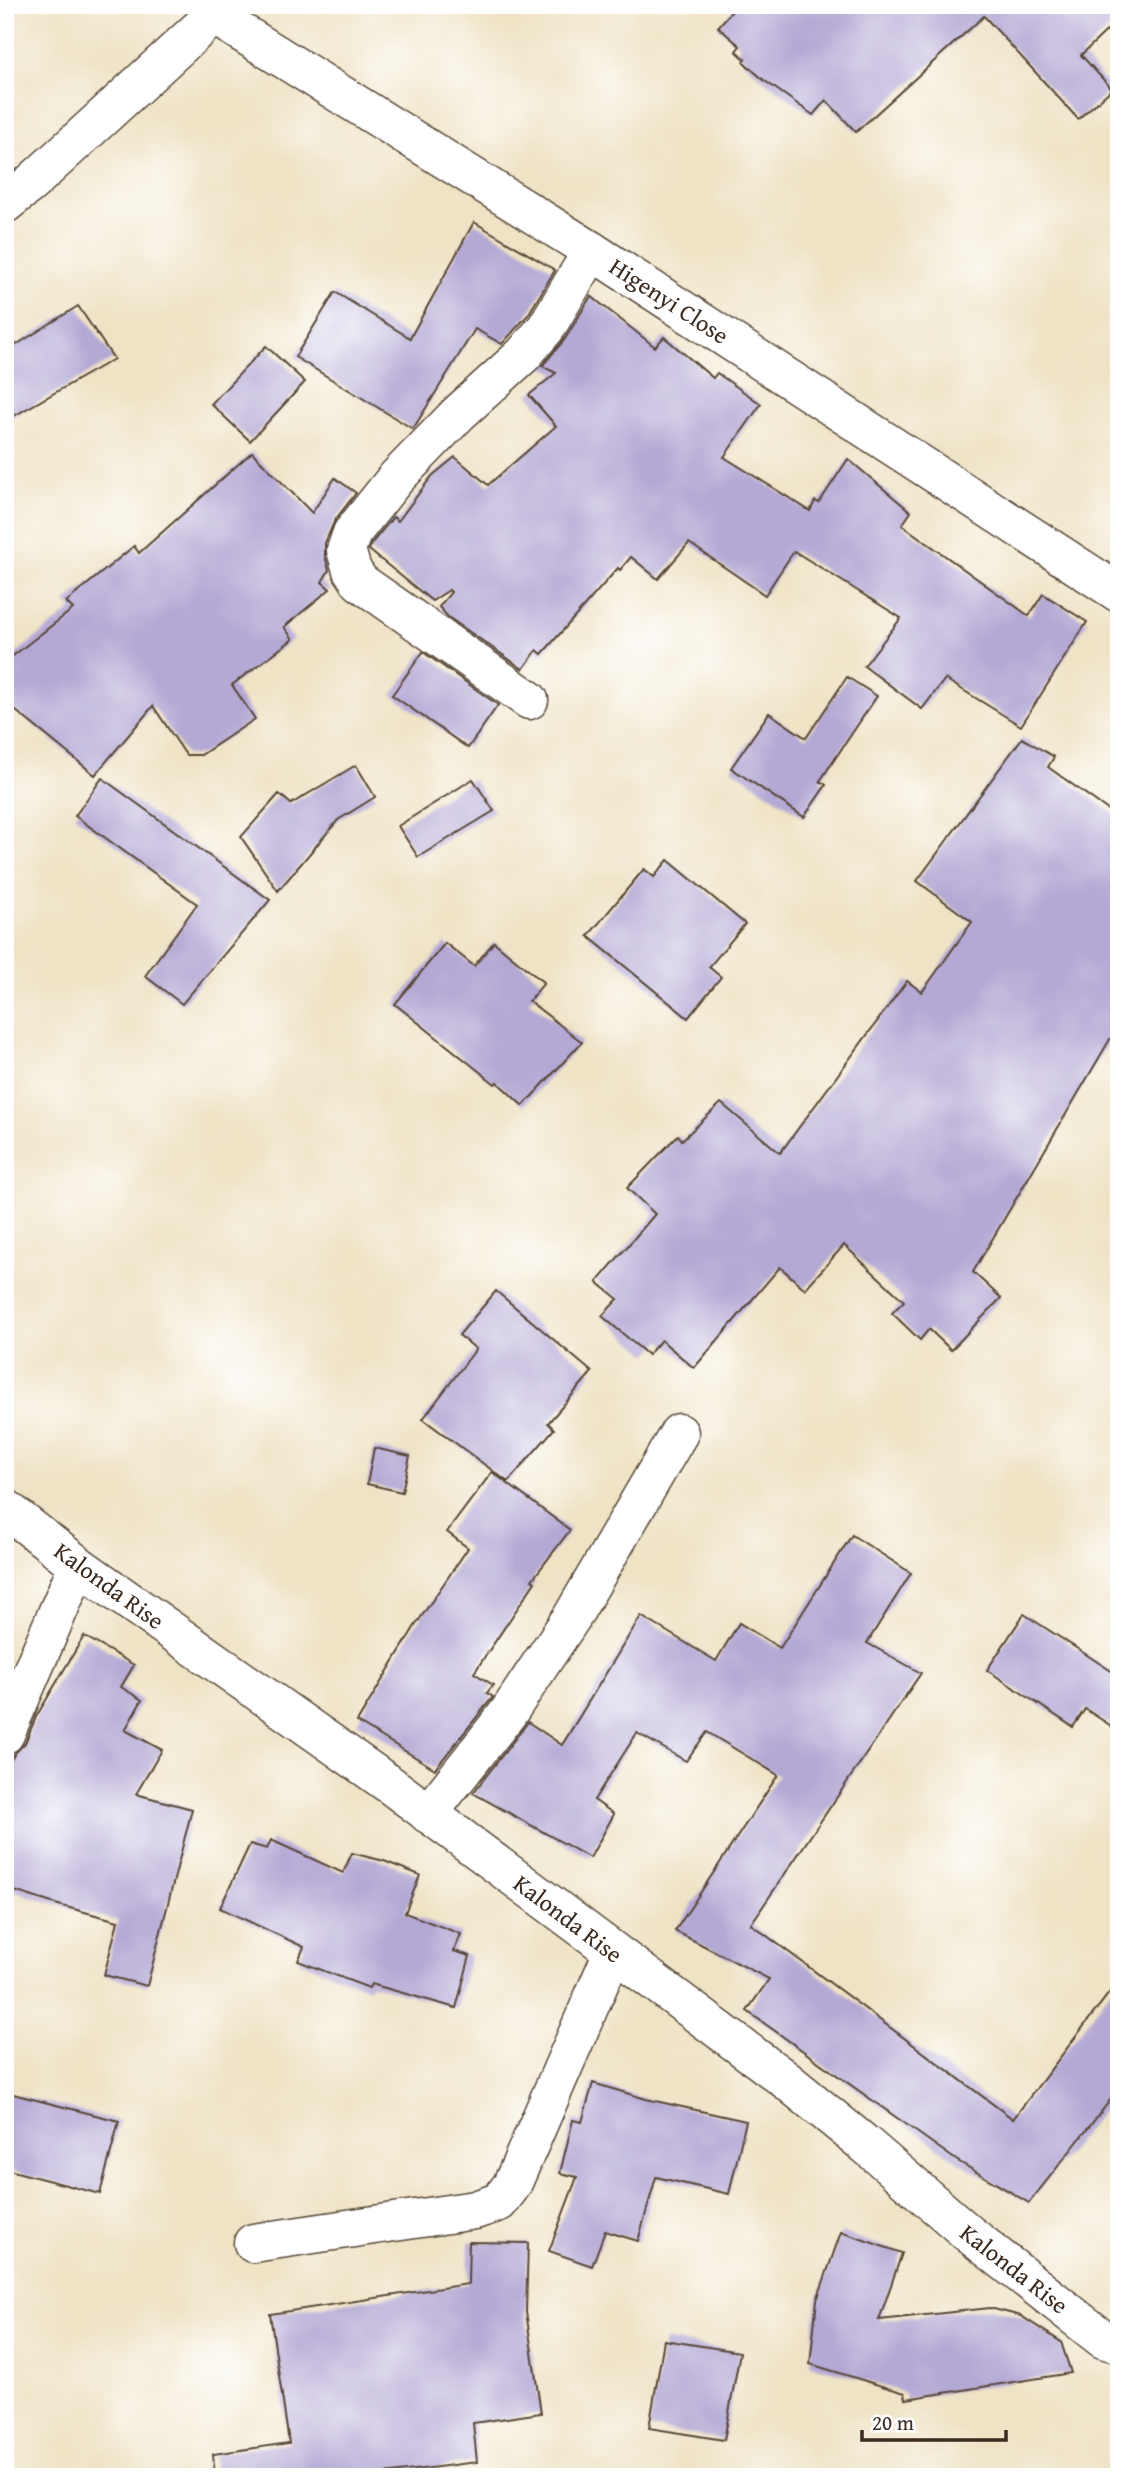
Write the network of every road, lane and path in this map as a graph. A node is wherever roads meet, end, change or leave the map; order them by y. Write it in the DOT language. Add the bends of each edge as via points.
graph roads {
  1 [pos="220,11"];
  2 [pos="5,204"];
  3 [pos="592,251"];
  4 [pos="1119,593"];
  5 [pos="529,700"];
  6 [pos="679,1433"];
  7 [pos="5,1508"];
  8 [pos="78,1565"];
  9 [pos="5,1734"];
  10 [pos="428,1814"];
  11 [pos="613,1952"];
  12 [pos="253,2243"];
  13 [pos="1119,2344"];
  1 -- 2 [label="street"];
  1 -- 3 [label="street, Higenyi Close"];
  3 -- 4 [label="street, Higenyi Close"];
  3 -- 5 [label="street" via="546,328 396,478 352,533 346,550 360,582"];
  6 -- 10 [label="street" via="572,1616 508,1713"];
  7 -- 8 [label="street, Kalonda Rise"];
  8 -- 9 [label="street"];
  8 -- 10 [label="street, Kalonda Rise"];
  10 -- 11 [label="street, Kalonda Rise"];
  11 -- 12 [label="street" via="512,2185 499,2202 475,2210"];
  11 -- 13 [label="street, Kalonda Rise" via="786,2080 1092,2331"];
}
